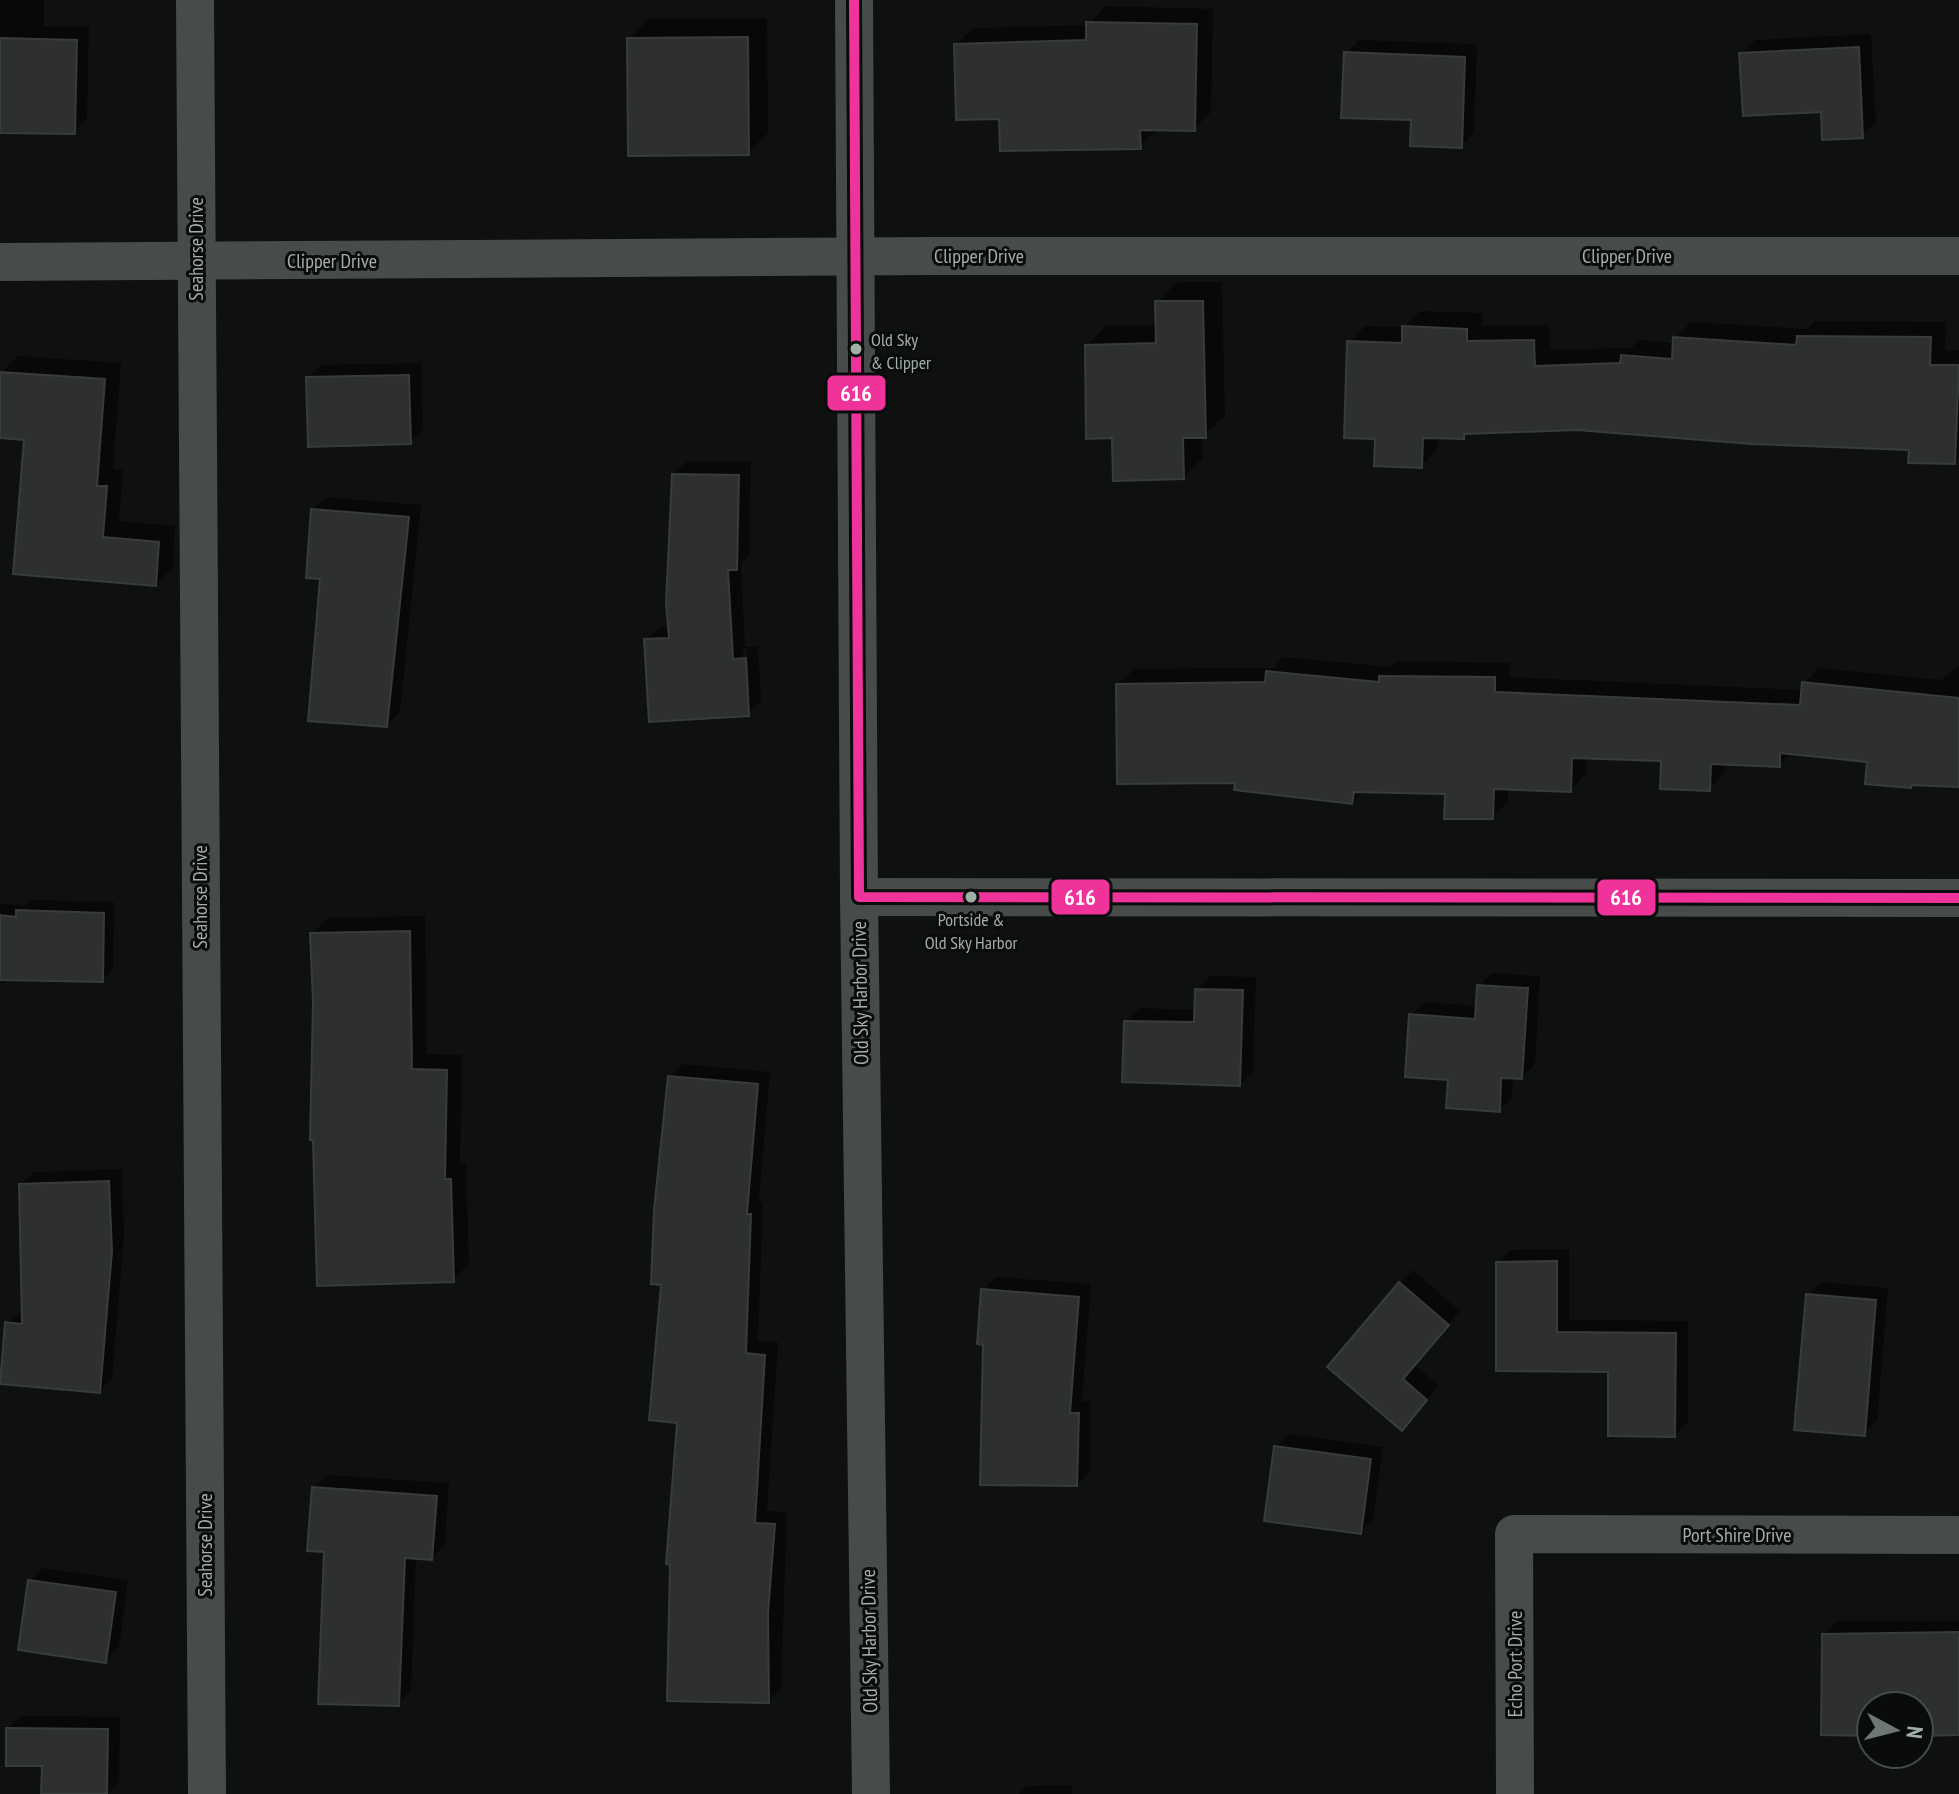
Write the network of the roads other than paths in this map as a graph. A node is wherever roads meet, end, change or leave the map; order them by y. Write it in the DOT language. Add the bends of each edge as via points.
graph roads {
  1 [pos="195,0"];
  2 [pos="854,0"];
  3 [pos="857,256"];
  4 [pos="1959,256"];
  5 [pos="0,262"];
  6 [pos="196,262"];
  7 [pos="859,897"];
  8 [pos="1959,898"];
  9 [pos="1514,1534"];
  10 [pos="1959,1535"];
  11 [pos="207,1794"];
  12 [pos="871,1794"];
  13 [pos="1515,1794"];
  1 -- 6 [label="street, Seahorse Drive"];
  2 -- 3 [label="street, Old Sky Harbor Drive"];
  3 -- 4 [label="street, Clipper Drive"];
  3 -- 6 [label="street, Clipper Drive"];
  3 -- 7 [label="street, Old Sky Harbor Drive"];
  5 -- 6 [label="street, Clipper Drive"];
  6 -- 11 [label="street, Seahorse Drive"];
  7 -- 8 [label="street"];
  7 -- 12 [label="street, Old Sky Harbor Drive"];
  9 -- 10 [label="street, Port Shire Drive"];
  9 -- 13 [label="street, Echo Port Drive"];
}
